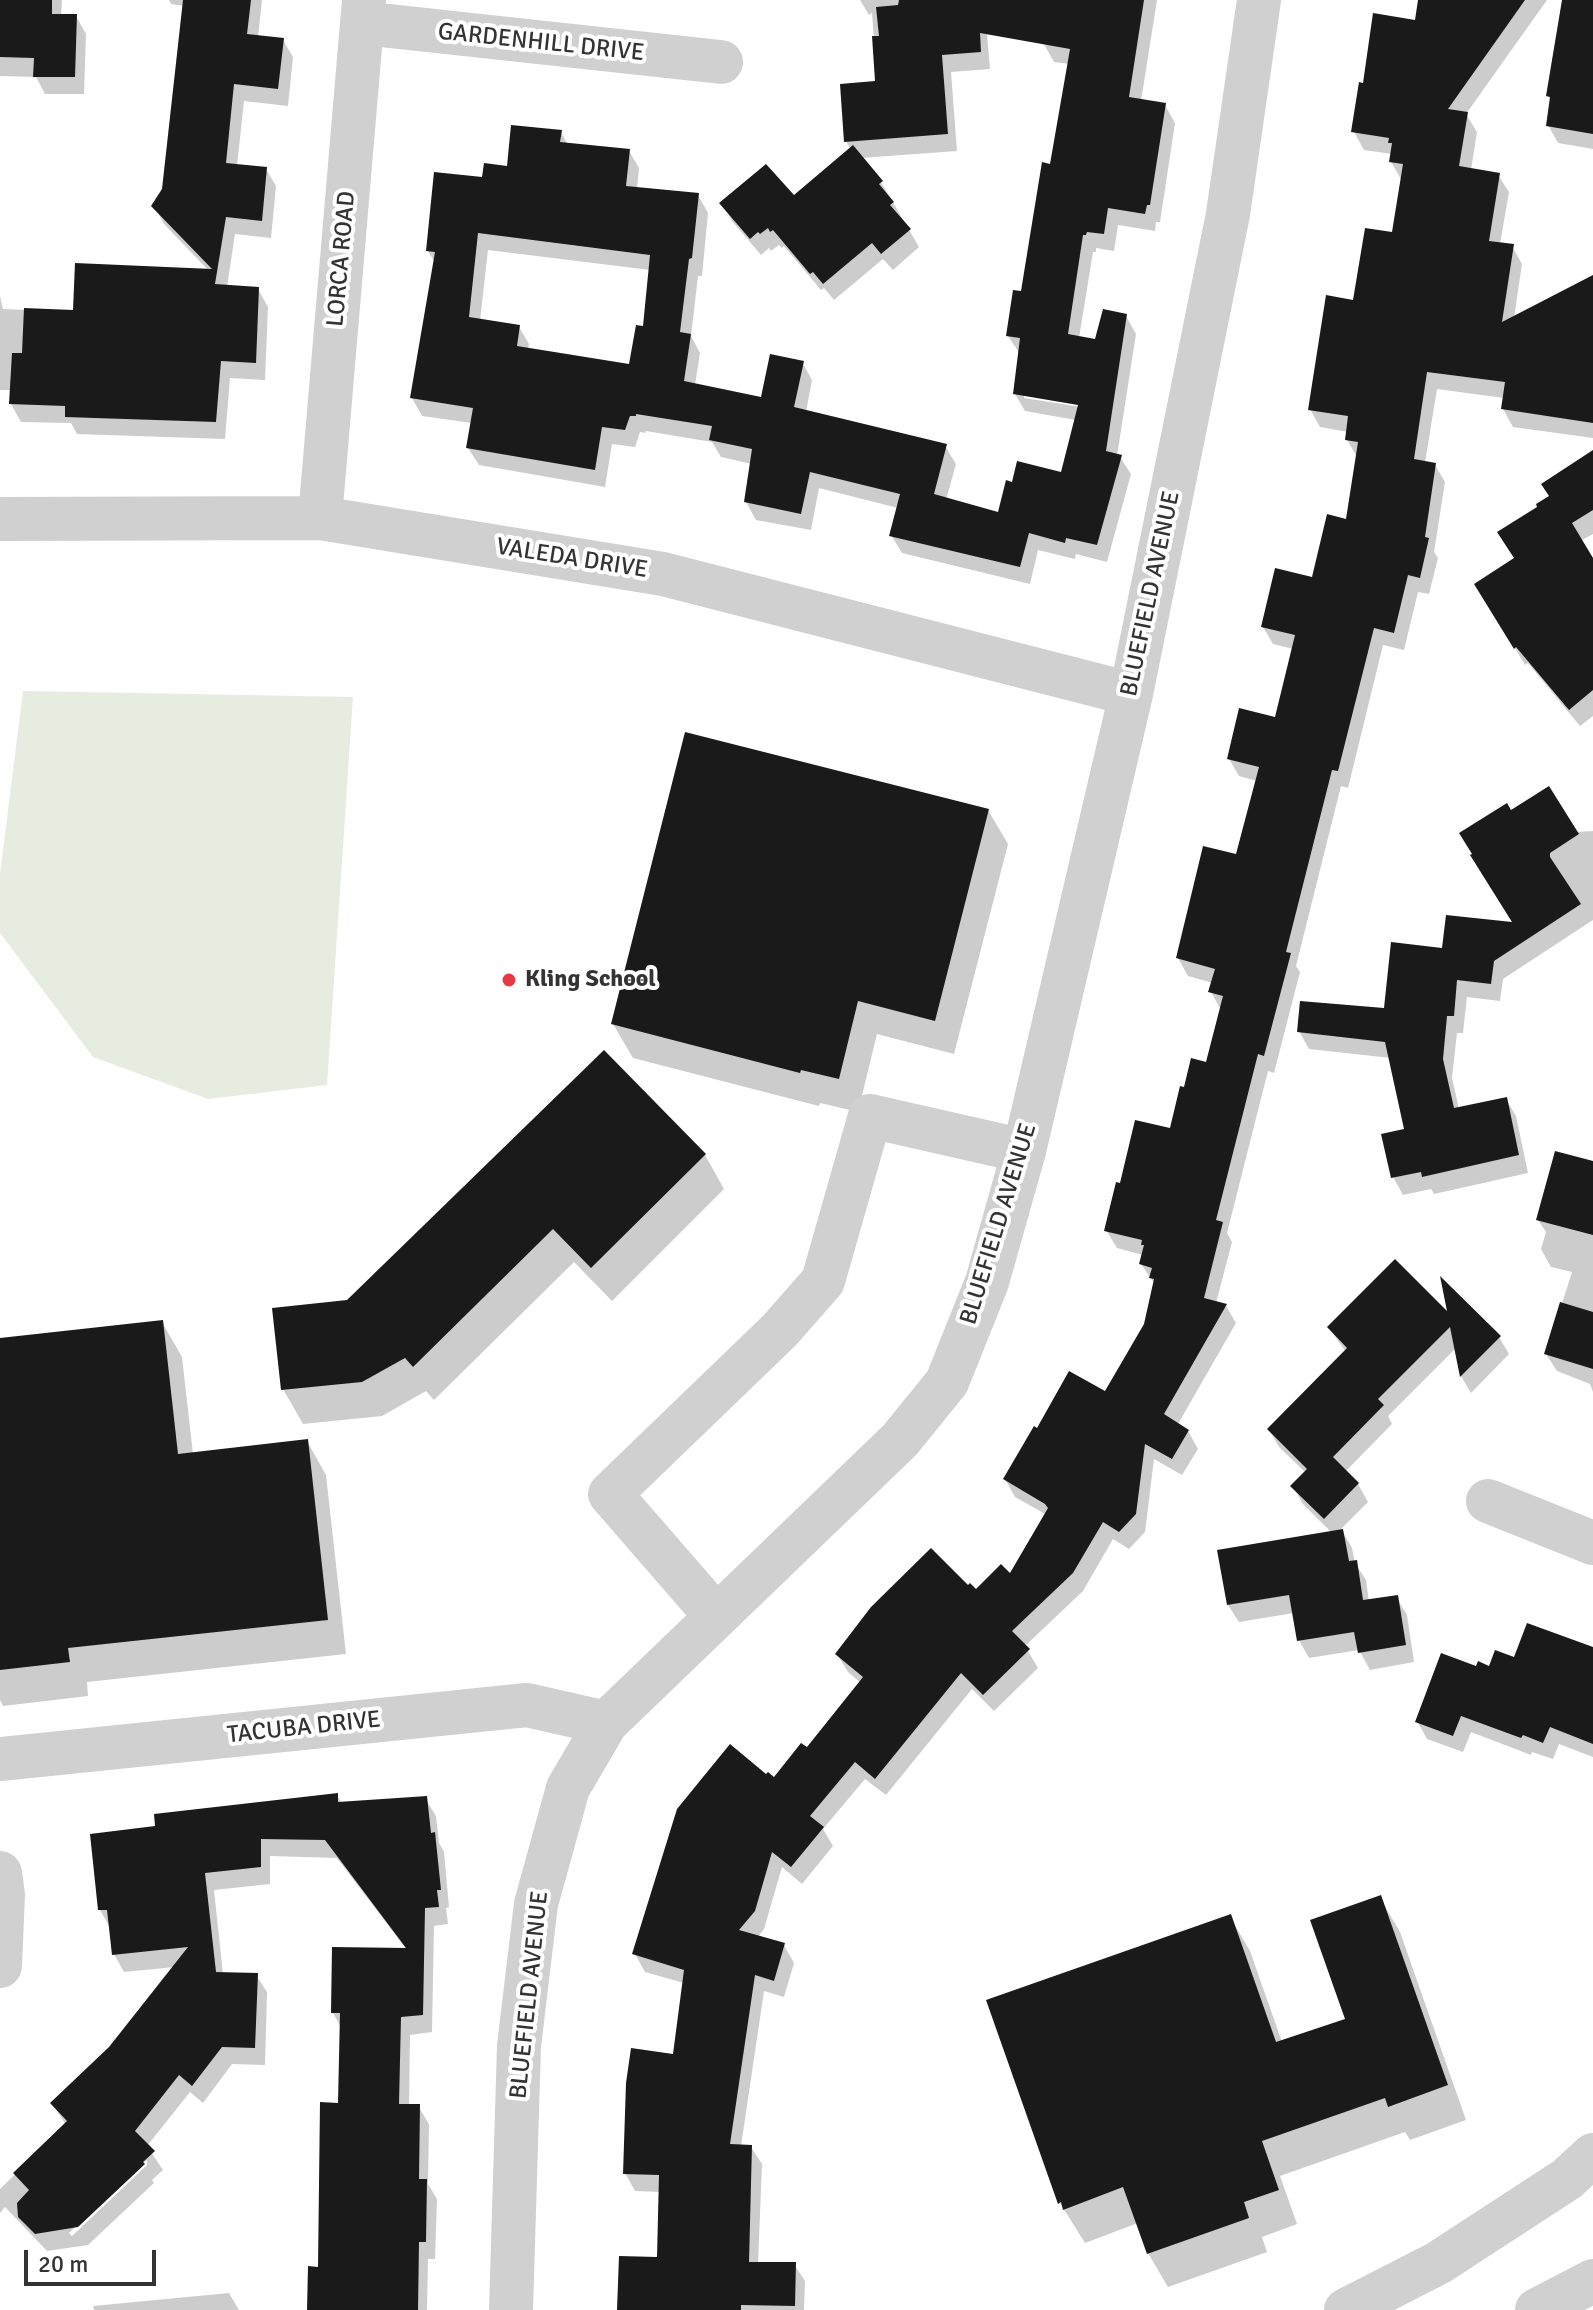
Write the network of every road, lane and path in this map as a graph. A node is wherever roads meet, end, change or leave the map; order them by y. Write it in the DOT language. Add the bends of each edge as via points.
graph roads {
  1 [pos="1259,0"];
  2 [pos="363,12"];
  3 [pos="721,62"];
  4 [pos="320,518"];
  5 [pos="0,519"];
  6 [pos="1131,694"];
  7 [pos="1024,1151"];
  8 [pos="1488,1501"];
  9 [pos="1593,1543"];
  10 [pos="716,1616"];
  11 [pos="606,1723"];
  12 [pos="0,1759"];
  13 [pos="0,1873"];
  14 [pos="0,1966"];
  15 [pos="1593,2155"];
  16 [pos="1593,2281"];
  17 [pos="511,2310"];
  18 [pos="1346,2310"];
  19 [pos="1537,2310"];
  1 -- 6 [label="street, BLUEFIELD AVENUE" via="1228,214"];
  2 -- 3 [label="street, GARDENHILL DRIVE"];
  2 -- 4 [label="street, LORCA ROAD"];
  4 -- 5 [label="street, VALEDA DRIVE"];
  4 -- 6 [label="street, VALEDA DRIVE" via="663,574"];
  6 -- 7 [label="street, BLUEFIELD AVENUE"];
  7 -- 10 [label="street, BLUEFIELD AVENUE" via="987,1282 947,1382 900,1440"];
  7 -- 10 [label="street" via="870,1116 823,1281 780,1330 610,1494"];
  8 -- 9 [label="street"];
  10 -- 11 [label="street, BLUEFIELD AVENUE"];
  11 -- 12 [label="street, TACUBA DRIVE" via="527,1705"];
  11 -- 17 [label="street, BLUEFIELD AVENUE" via="568,1788 536,1904 519,2046"];
  13 -- 14 [label="street"];
  15 -- 18 [label="street" via="1567,2179 1438,2263"];
  16 -- 19 [label="street"];
}
